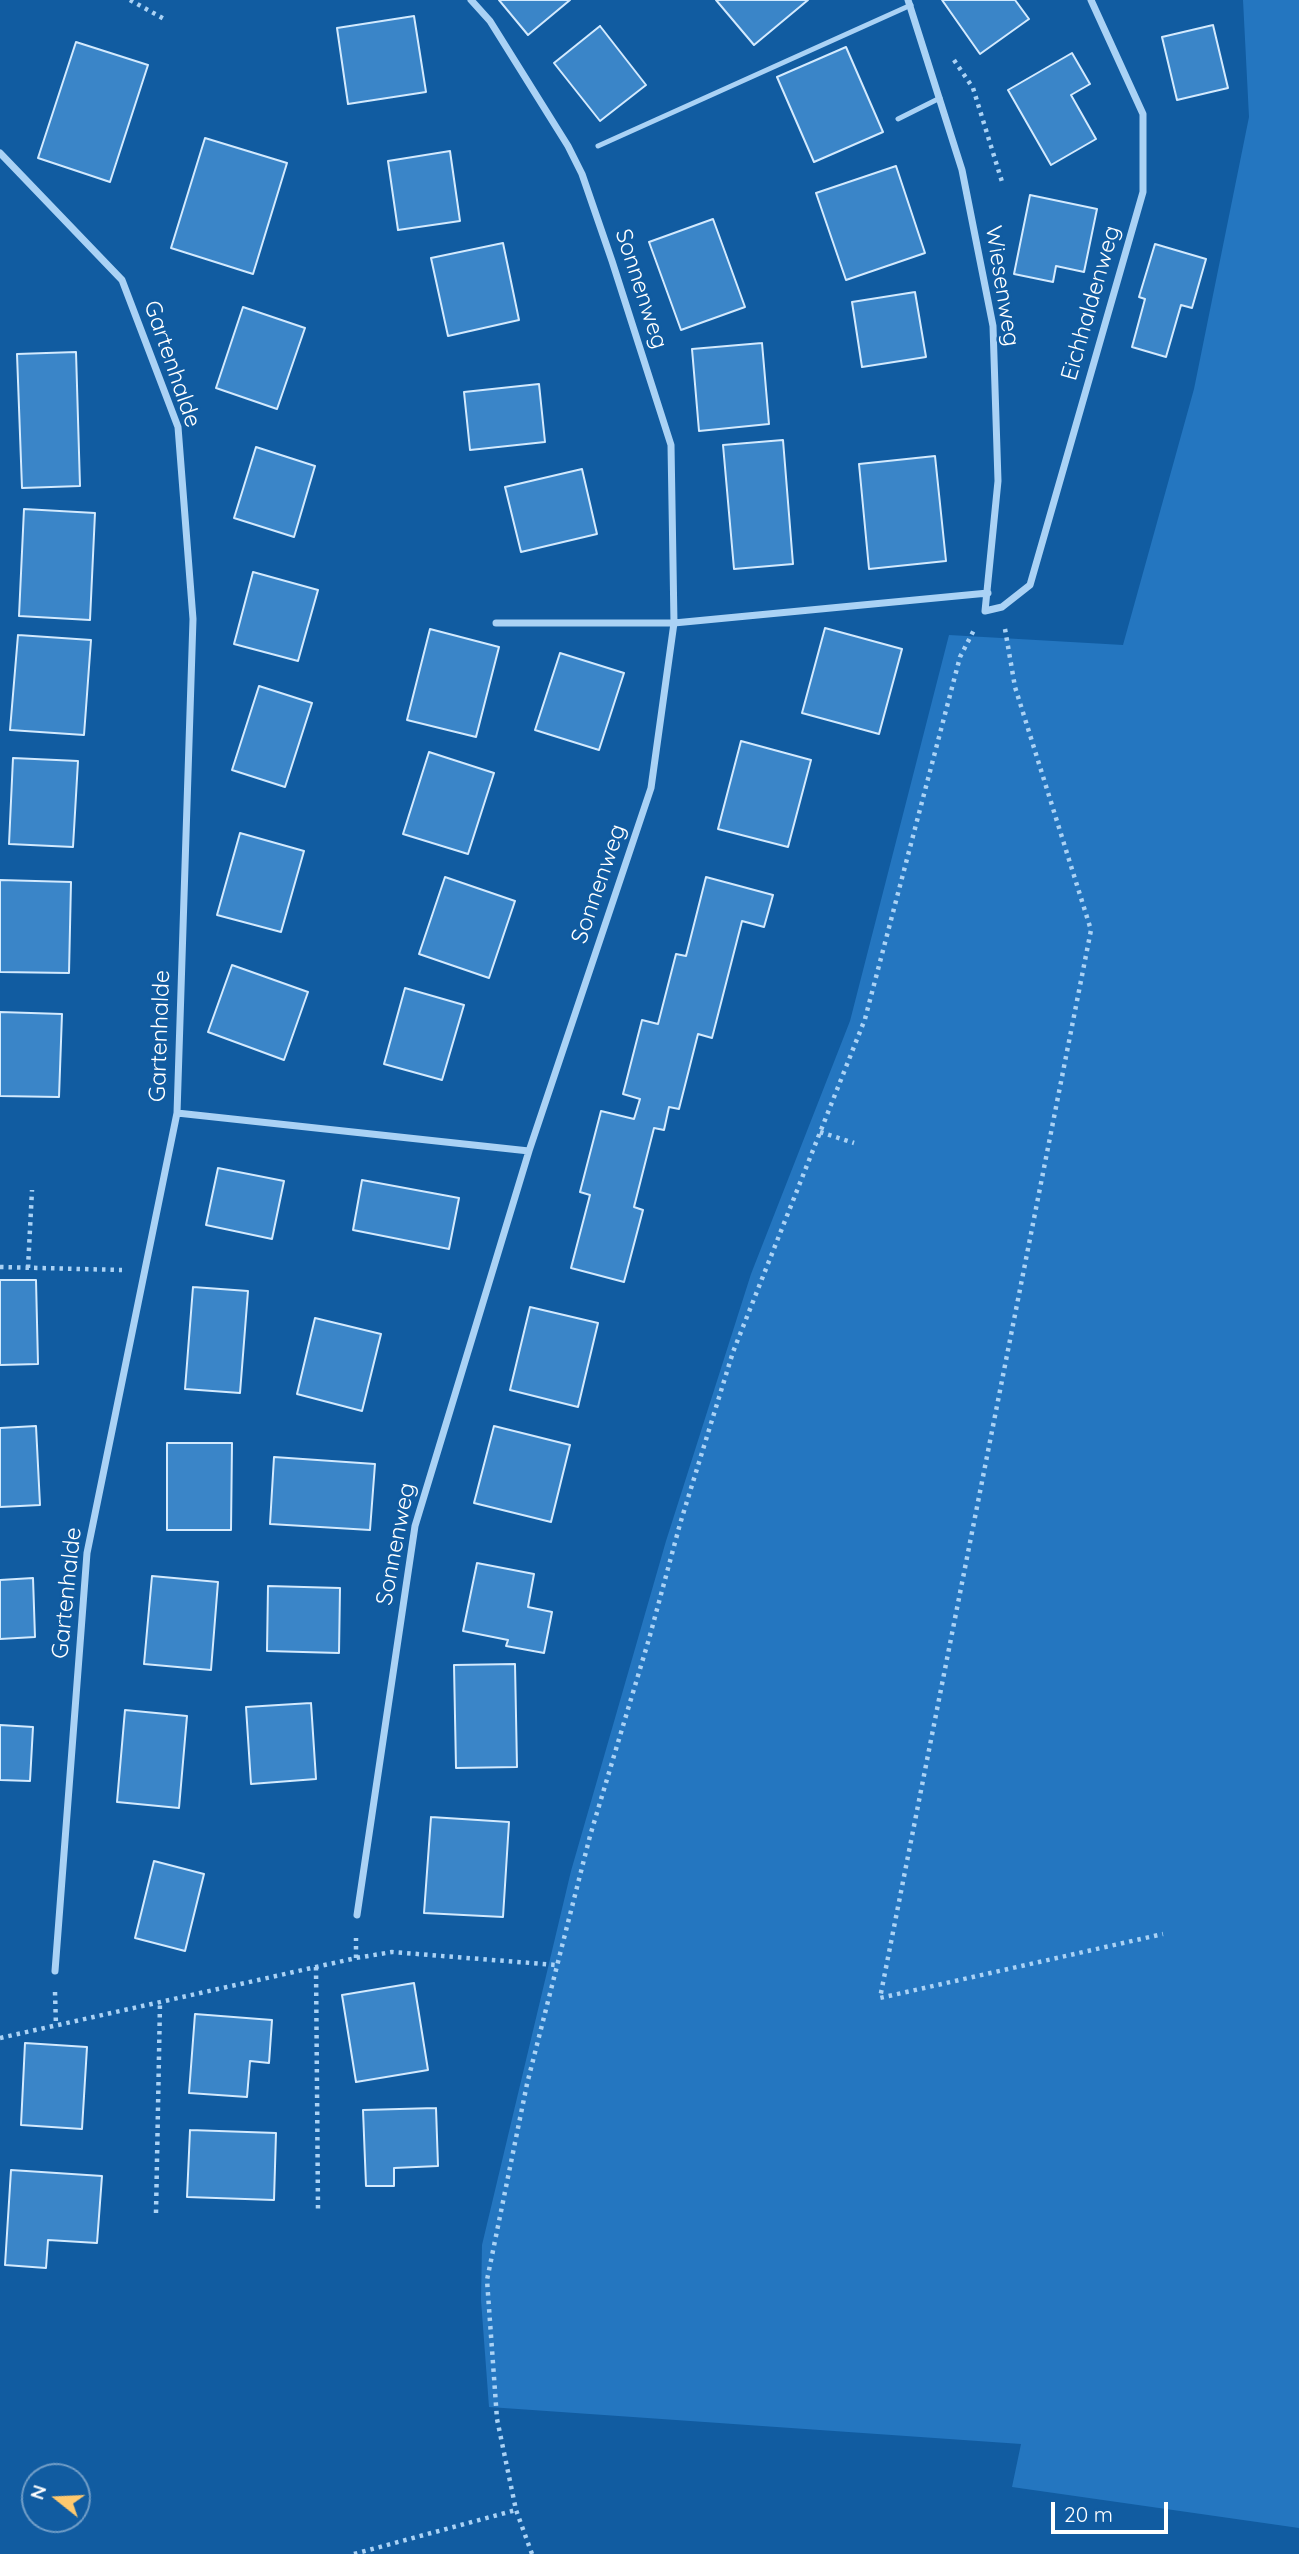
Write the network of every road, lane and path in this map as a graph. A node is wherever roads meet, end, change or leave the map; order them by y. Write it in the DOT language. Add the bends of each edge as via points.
graph roads {
  1 [pos="130,0"];
  2 [pos="471,0"];
  3 [pos="1091,0"];
  4 [pos="909,2"];
  5 [pos="166,20"];
  6 [pos="952,58"];
  7 [pos="940,99"];
  8 [pos="898,120"];
  9 [pos="598,146"];
  10 [pos="0,153"];
  11 [pos="1003,186"];
  12 [pos="988,593"];
  13 [pos="1002,607"];
  14 [pos="985,611"];
  15 [pos="674,623"];
  16 [pos="496,624"];
  17 [pos="177,1113"];
  18 [pos="820,1132"];
  19 [pos="854,1143"];
  20 [pos="529,1151"];
  21 [pos="32,1190"];
  22 [pos="0,1267"];
  23 [pos="28,1268"];
  24 [pos="145,1270"];
  25 [pos="357,1915"];
  26 [pos="1163,1934"];
  27 [pos="556,1965"];
  28 [pos="316,1967"];
  29 [pos="55,1971"];
  30 [pos="160,2003"];
  31 [pos="56,2026"];
  32 [pos="0,2038"];
  33 [pos="318,2208"];
  34 [pos="156,2213"];
  35 [pos="516,2510"];
  36 [pos="355,2554"];
  37 [pos="532,2554"];
  1 -- 5 [label="path"];
  2 -- 15 [label="street, Sonnenweg" via="490,21 568,146 612,261 671,445"];
  3 -- 13 [label="street, Eichhaldenweg" via="1143,114 1143,192 1030,585"];
  4 -- 7 [label="street, Wiesenweg"];
  4 -- 9 [label="lane"];
  6 -- 11 [label="path" via="973,88"];
  7 -- 8 [label="lane"];
  7 -- 12 [label="street, Wiesenweg" via="962,170 993,326 998,481"];
  10 -- 17 [label="street, Gartenhalde" via="122,279 178,427 193,619"];
  12 -- 14 [label="street, Wiesenweg"];
  12 -- 15 [label="street"];
  13 -- 14 [label="street"];
  13 -- 26 [label="path" via="1015,687 1091,930 880,1998"];
  14 -- 18 [label="path" via="960,657 865,1019"];
  15 -- 16 [label="street"];
  15 -- 20 [label="street, Sonnenweg" via="651,788"];
  17 -- 20 [label="street"];
  17 -- 24 [label="street, Gartenhalde"];
  18 -- 19 [label="path"];
  18 -- 27 [label="path" via="733,1352"];
  20 -- 25 [label="street, Sonnenweg" via="415,1526"];
  21 -- 23 [label="path"];
  22 -- 23 [label="path"];
  23 -- 24 [label="path"];
  24 -- 29 [label="street, Gartenhalde" via="87,1553"];
  27 -- 28 [label="path" via="392,1952"];
  27 -- 35 [label="path" via="487,2280 496,2418"];
  28 -- 30 [label="path"];
  28 -- 33 [label="path"];
  29 -- 31 [label="path"];
  30 -- 31 [label="path"];
  30 -- 34 [label="path"];
  31 -- 32 [label="path"];
  35 -- 36 [label="path"];
  35 -- 37 [label="path"];
}
